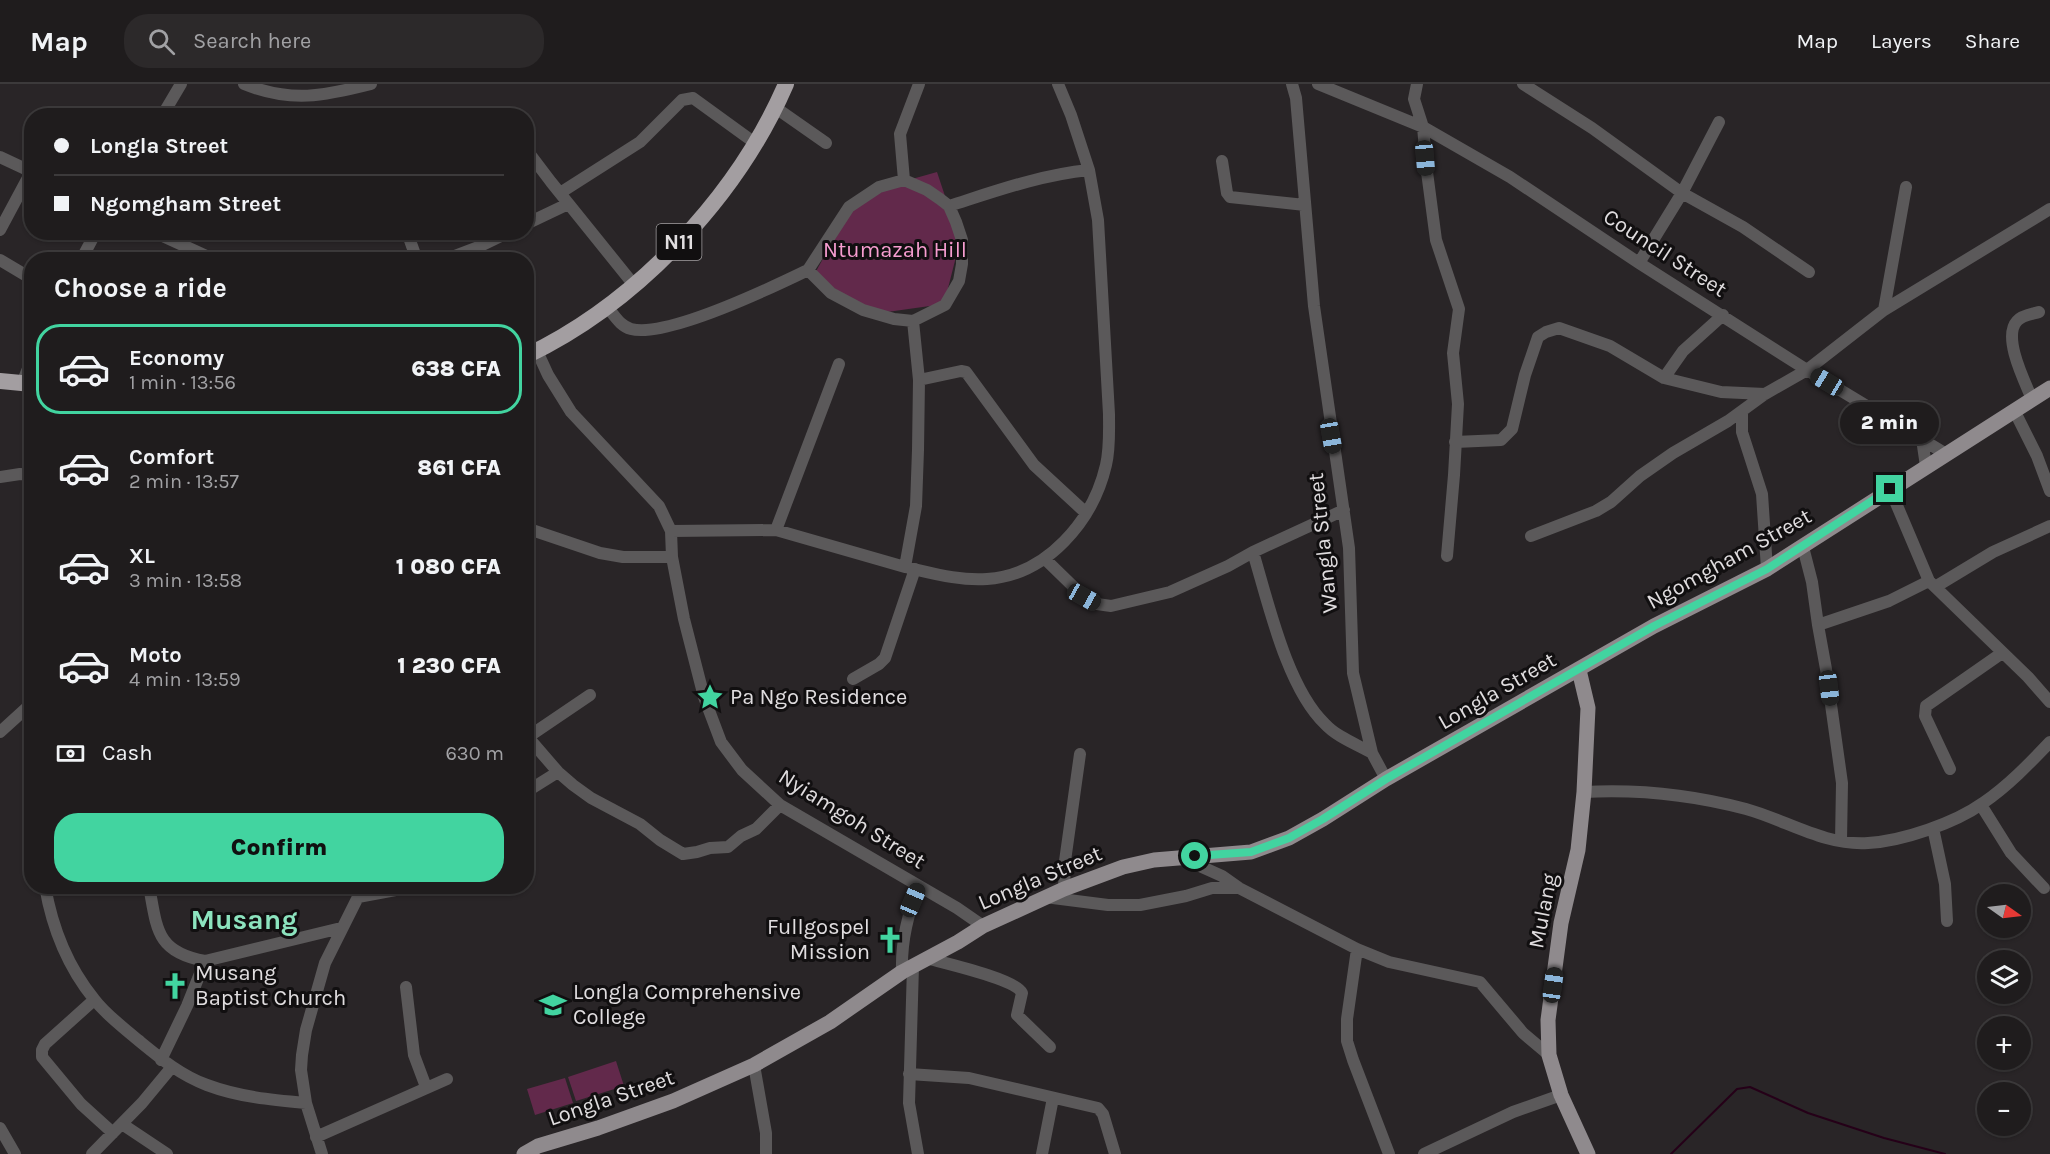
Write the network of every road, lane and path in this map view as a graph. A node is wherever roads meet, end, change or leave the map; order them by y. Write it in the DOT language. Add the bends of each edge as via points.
graph roads {
  1 [pos="182,84"];
  2 [pos="244,84"];
  3 [pos="371,84"];
  4 [pos="786,84"];
  5 [pos="919,84"];
  6 [pos="1058,84"];
  7 [pos="1292,84"];
  8 [pos="1318,84"];
  9 [pos="1417,84"];
  10 [pos="1523,84"];
  11 [pos="322,90"];
  12 [pos="167,108"];
  13 [pos="776,108"];
  14 [pos="1719,122"];
  15 [pos="1423,127"];
  16 [pos="755,143"];
  17 [pos="826,143"];
  18 [pos="0,157"];
  19 [pos="534,159"];
  20 [pos="1222,161"];
  21 [pos="24,169"];
  22 [pos="1089,170"];
  23 [pos="904,180"];
  24 [pos="24,185"];
  25 [pos="1906,187"];
  26 [pos="560,193"];
  27 [pos="1683,193"];
  28 [pos="568,204"];
  29 [pos="1305,205"];
  30 [pos="949,207"];
  31 [pos="2050,209"];
  32 [pos="534,220"];
  33 [pos="0,230"];
  34 [pos="171,240"];
  35 [pos="492,240"];
  36 [pos="198,252"];
  37 [pos="465,252"];
  38 [pos="0,260"];
  39 [pos="1639,263"];
  40 [pos="808,270"];
  41 [pos="1809,272"];
  42 [pos="24,274"];
  43 [pos="634,285"];
  44 [pos="608,308"];
  45 [pos="1884,310"];
  46 [pos="2039,312"];
  47 [pos="1723,315"];
  48 [pos="913,321"];
  49 [pos="534,353"];
  50 [pos="534,357"];
  51 [pos="839,364"];
  52 [pos="1807,370"];
  53 [pos="1664,378"];
  54 [pos="919,380"];
  55 [pos="0,381"];
  56 [pos="24,383"];
  57 [pos="2050,388"];
  58 [pos="1765,394"];
  59 [pos="2032,399"];
  60 [pos="2014,410"];
  61 [pos="1742,411"];
  62 [pos="1728,421"];
  63 [pos="1742,432"];
  64 [pos="1922,439"];
  65 [pos="1455,442"];
  66 [pos="1946,454"];
  67 [pos="1926,466"];
  68 [pos="24,474"];
  69 [pos="0,477"];
  70 [pos="1890,489"];
  71 [pos="2050,491"];
  72 [pos="1344,510"];
  73 [pos="1086,513"];
  74 [pos="2050,526"];
  75 [pos="776,530"];
  76 [pos="534,531"];
  77 [pos="671,531"];
  78 [pos="1531,536"];
  79 [pos="1803,547"];
  80 [pos="1253,552"];
  81 [pos="1447,556"];
  82 [pos="672,557"];
  83 [pos="1045,559"];
  84 [pos="910,568"];
  85 [pos="1767,569"];
  86 [pos="1932,584"];
  87 [pos="1818,625"];
  88 [pos="2002,653"];
  89 [pos="1580,670"];
  90 [pos="853,679"];
  91 [pos="590,695"];
  92 [pos="2050,702"];
  93 [pos="24,710"];
  94 [pos="534,731"];
  95 [pos="0,732"];
  96 [pos="2050,742"];
  97 [pos="534,744"];
  98 [pos="1372,753"];
  99 [pos="1080,754"];
  100 [pos="1950,769"];
  101 [pos="558,772"];
  102 [pos="1386,779"];
  103 [pos="534,787"];
  104 [pos="1584,792"];
  105 [pos="780,805"];
  106 [pos="1981,805"];
  107 [pos="1933,828"];
  108 [pos="1841,841"];
  109 [pos="1180,858"];
  110 [pos="919,886"];
  111 [pos="1239,888"];
  112 [pos="2044,888"];
  113 [pos="1064,889"];
  114 [pos="46,894"];
  115 [pos="150,894"];
  116 [pos="358,894"];
  117 [pos="1045,897"];
  118 [pos="1947,921"];
  119 [pos="983,926"];
  120 [pos="341,928"];
  121 [pos="1357,949"];
  122 [pos="926,958"];
  123 [pos="205,961"];
  124 [pos="908,969"];
  125 [pos="406,987"];
  126 [pos="94,1000"];
  127 [pos="1050,1047"];
  128 [pos="1549,1055"];
  129 [pos="161,1060"];
  130 [pos="754,1065"];
  131 [pos="171,1068"];
  132 [pos="909,1074"];
  133 [pos="447,1079"];
  134 [pos="426,1087"];
  135 [pos="1561,1095"];
  136 [pos="1053,1098"];
  137 [pos="306,1103"];
  138 [pos="0,1128"];
  139 [pos="117,1129"];
  140 [pos="316,1137"];
  141 [pos="15,1154"];
  142 [pos="92,1154"];
  143 [pos="167,1154"];
  144 [pos="322,1154"];
  145 [pos="524,1154"];
  146 [pos="766,1154"];
  147 [pos="918,1154"];
  148 [pos="1042,1154"];
  149 [pos="1115,1154"];
  150 [pos="1389,1154"];
  151 [pos="1424,1154"];
  152 [pos="1588,1154"];
  1 -- 12 [label="street"];
  2 -- 11 [label="street" via="278,95 304,97"];
  3 -- 11 [label="street"];
  4 -- 13 [label="highway, N11"];
  5 -- 23 [label="street" via="900,134"];
  6 -- 22 [label="street"];
  7 -- 29 [label="street, Wangla Street"];
  8 -- 15 [label="street, Council Street"];
  9 -- 15 [label="street" via="1414,99"];
  10 -- 27 [label="street"];
  13 -- 16 [label="highway, N11"];
  13 -- 17 [label="street"];
  14 -- 27 [label="street"];
  15 -- 39 [label="street, Council Street" via="1510,177"];
  15 -- 65 [label="street" via="1436,240 1459,309 1453,353 1458,404"];
  16 -- 26 [label="street" via="688,98 640,142"];
  16 -- 43 [label="highway, N11" via="712,205"];
  18 -- 21 [label="street"];
  19 -- 26 [label="street"];
  20 -- 29 [label="street" via="1230,198"];
  22 -- 30 [label="street" via="1031,180"];
  22 -- 73 [label="street" via="1098,220 1109,441 1103,474"];
  23 -- 30 [label="street" via="927,190"];
  23 -- 40 [label="street" via="879,187 849,207"];
  24 -- 33 [label="street"];
  25 -- 45 [label="street"];
  26 -- 28 [label="street"];
  27 -- 39 [label="street"];
  27 -- 41 [label="street"];
  28 -- 32 [label="street"];
  28 -- 43 [label="street"];
  29 -- 72 [label="street, Wangla Street" via="1314,306"];
  30 -- 48 [label="street" via="962,240 959,281 945,305"];
  31 -- 45 [label="street"];
  34 -- 36 [label="street"];
  35 -- 37 [label="street"];
  38 -- 42 [label="street"];
  39 -- 47 [label="street, Council Street"];
  40 -- 44 [label="street" via="715,310 644,330 621,324"];
  40 -- 48 [label="street" via="831,293 863,310"];
  43 -- 44 [label="highway, N11"];
  44 -- 49 [label="highway, N11"];
  45 -- 52 [label="street"];
  46 -- 59 [label="street" via="2020,318 2013,328 2017,366"];
  47 -- 52 [label="street, Council Street"];
  47 -- 53 [label="street" via="1683,351"];
  48 -- 54 [label="street"];
  50 -- 77 [label="street, Nyiamgoh Street" via="571,412 659,506"];
  51 -- 75 [label="street"];
  52 -- 58 [label="street"];
  52 -- 64 [label="street, Council Street"];
  53 -- 58 [label="street" via="1721,392"];
  53 -- 65 [label="street" via="1610,346 1559,328 1538,337 1512,429 1501,440"];
  54 -- 73 [label="street" via="966,372 1034,465"];
  54 -- 84 [label="street" via="916,506"];
  55 -- 56 [label="highway"];
  57 -- 59 [label="main road, Ngomgham Street"];
  58 -- 61 [label="street"];
  59 -- 60 [label="main road, Ngomgham Street"];
  60 -- 66 [label="main road, Ngomgham Street"];
  60 -- 71 [label="street"];
  61 -- 62 [label="street"];
  61 -- 63 [label="street"];
  62 -- 63 [label="street"];
  62 -- 78 [label="street" via="1640,476 1596,511"];
  63 -- 85 [label="street" via="1762,494"];
  64 -- 66 [label="street, Council Street"];
  64 -- 67 [label="street"];
  65 -- 81 [label="street"];
  66 -- 67 [label="main road, Ngomgham Street"];
  67 -- 70 [label="main road, Ngomgham Street"];
  68 -- 69 [label="street"];
  70 -- 79 [label="main road, Ngomgham Street"];
  70 -- 86 [label="street"];
  72 -- 80 [label="street"];
  72 -- 98 [label="street, Wangla Street" via="1353,673"];
  73 -- 83 [label="street" via="1065,542"];
  74 -- 86 [label="street"];
  75 -- 77 [label="street"];
  75 -- 84 [label="street"];
  76 -- 82 [label="street" via="600,553"];
  77 -- 82 [label="street, Nyiamgoh Street"];
  79 -- 85 [label="main road, Ngomgham Street"];
  79 -- 87 [label="street"];
  80 -- 83 [label="street" via="1170,592 1111,606 1084,597"];
  80 -- 98 [label="street" via="1291,672 1315,714 1326,726"];
  82 -- 105 [label="street, Nyiamgoh Street" via="711,719 742,770"];
  83 -- 84 [label="street" via="990,579 970,580"];
  84 -- 90 [label="street" via="885,658"];
  85 -- 89 [label="main road, Ngomgham Street" via="1654,626"];
  86 -- 87 [label="street"];
  86 -- 88 [label="street"];
  87 -- 108 [label="street" via="1842,783"];
  88 -- 92 [label="street"];
  88 -- 100 [label="street" via="1926,706 1925,716"];
  89 -- 102 [label="main road, Longla Street"];
  89 -- 104 [label="main road, Mulang" via="1588,708"];
  91 -- 94 [label="street"];
  93 -- 95 [label="street"];
  96 -- 106 [label="street"];
  97 -- 101 [label="street"];
  98 -- 102 [label="street, Wangla Street"];
  99 -- 113 [label="street" via="1067,838"];
  101 -- 103 [label="street"];
  101 -- 105 [label="street" via="591,798 640,824 682,854 728,847 756,829"];
  102 -- 109 [label="main road, Longla Street" via="1289,838 1256,851"];
  104 -- 108 [label="street" via="1674,794 1748,810"];
  104 -- 128 [label="main road, Mulang" via="1578,850 1561,923 1550,1008"];
  105 -- 110 [label="street, Nyiamgoh Street"];
  106 -- 107 [label="street"];
  106 -- 112 [label="street" via="2011,854"];
  107 -- 108 [label="street" via="1867,844"];
  107 -- 118 [label="street" via="1945,884"];
  109 -- 111 [label="street"];
  109 -- 113 [label="main road, Longla Street" via="1123,867"];
  110 -- 119 [label="street, Nyiamgoh Street"];
  110 -- 124 [label="street" via="903,941"];
  111 -- 117 [label="street" via="1212,888 1140,905"];
  111 -- 121 [label="street"];
  113 -- 117 [label="main road, Longla Street"];
  114 -- 126 [label="street" via="55,929"];
  115 -- 123 [label="street" via="155,922 167,945 174,952"];
  116 -- 120 [label="street"];
  117 -- 119 [label="main road, Longla Street"];
  119 -- 122 [label="main road, Longla Street"];
  120 -- 123 [label="street"];
  120 -- 137 [label="street" via="325,963 306,1030 301,1070"];
  121 -- 128 [label="street" via="1389,962 1480,982 1523,1033"];
  121 -- 150 [label="street" via="1347,1041"];
  122 -- 124 [label="main road, Longla Street"];
  122 -- 127 [label="street" via="1018,987 1022,993 1017,1015"];
  123 -- 129 [label="street"];
  124 -- 130 [label="main road, Longla Street" via="830,1022"];
  124 -- 132 [label="street"];
  125 -- 134 [label="street" via="414,1055"];
  126 -- 129 [label="street"];
  126 -- 139 [label="street" via="45,1044 42,1057 81,1104"];
  128 -- 135 [label="main road, Mulang"];
  129 -- 131 [label="street"];
  130 -- 145 [label="main road, Longla Street" via="673,1101"];
  130 -- 146 [label="street"];
  131 -- 137 [label="street" via="234,1094"];
  131 -- 139 [label="street"];
  132 -- 136 [label="street" via="969,1078"];
  132 -- 147 [label="street" via="909,1103"];
  133 -- 134 [label="street"];
  134 -- 140 [label="street"];
  135 -- 151 [label="street" via="1513,1112"];
  135 -- 152 [label="main road, Mulang"];
  136 -- 148 [label="street"];
  136 -- 149 [label="street" via="1101,1110"];
  137 -- 140 [label="street"];
  138 -- 141 [label="street"];
  139 -- 142 [label="street"];
  139 -- 143 [label="street"];
  140 -- 144 [label="street"];
}
